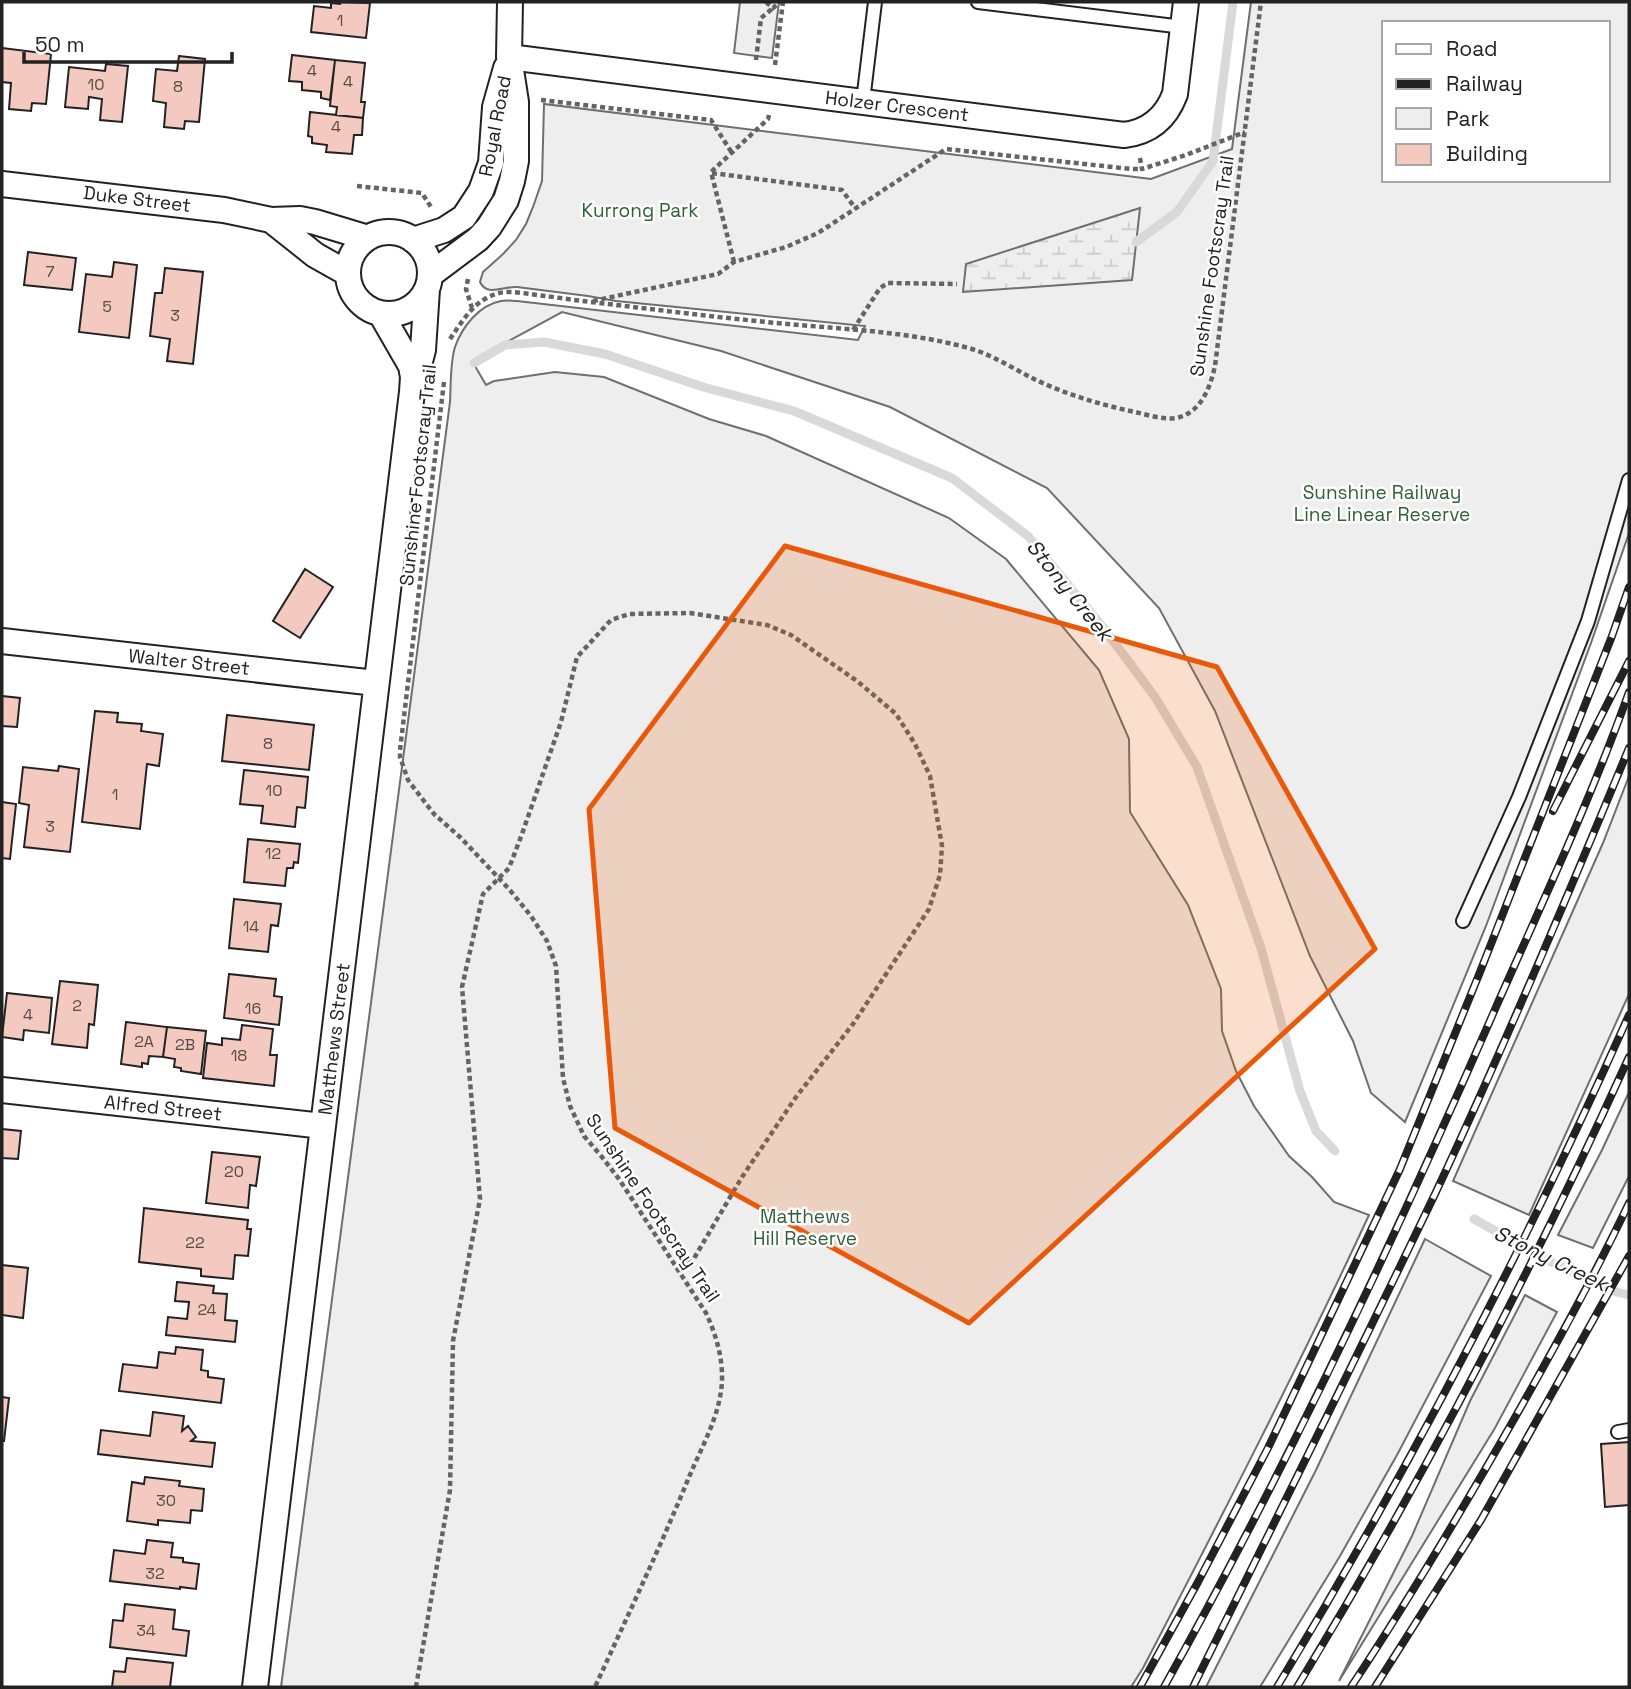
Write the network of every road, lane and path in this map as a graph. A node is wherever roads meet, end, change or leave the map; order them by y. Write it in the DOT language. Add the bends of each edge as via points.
graph roads {
  1 [pos="510,2"];
  2 [pos="766,2"];
  3 [pos="782,2"];
  4 [pos="875,2"];
  5 [pos="978,2"];
  6 [pos="1186,2"];
  7 [pos="1261,2"];
  8 [pos="773,8"];
  9 [pos="1183,27"];
  10 [pos="509,57"];
  11 [pos="756,60"];
  12 [pos="775,69"];
  13 [pos="536,99"];
  14 [pos="863,102"];
  15 [pos="768,119"];
  16 [pos="1245,132"];
  17 [pos="1139,150"];
  18 [pos="732,153"];
  19 [pos="1142,169"];
  20 [pos="712,172"];
  21 [pos="2,184"];
  22 [pos="357,186"];
  23 [pos="855,208"];
  24 [pos="435,214"];
  25 [pos="271,220"];
  26 [pos="368,238"];
  27 [pos="413,240"];
  28 [pos="734,262"];
  29 [pos="469,272"];
  30 [pos="347,274"];
  31 [pos="428,282"];
  32 [pos="957,284"];
  33 [pos="589,302"];
  34 [pos="472,308"];
  35 [pos="381,314"];
  36 [pos="853,330"];
  37 [pos="449,340"];
  38 [pos="444,380"];
  39 [pos="412,392"];
  40 [pos="1629,480"];
  41 [pos="2,641"];
  42 [pos="376,683"];
  43 [pos="499,878"];
  44 [pos="1463,921"];
  45 [pos="2,1090"];
  46 [pos="323,1126"];
  47 [pos="678,1269"];
  48 [pos="255,1687"];
  49 [pos="416,1687"];
  50 [pos="596,1687"];
  1 -- 10 [label="street, Royal Road"];
  2 -- 8 [label="path"];
  3 -- 8 [label="path"];
  3 -- 12 [label="path"];
  4 -- 14 [label="lane"];
  5 -- 9 [label="lane"];
  6 -- 9 [label="street, Holzer Crescent"];
  7 -- 16 [label="path, Sunshine Footscray Trail"];
  8 -- 11 [label="path" via="761,18"];
  9 -- 14 [label="street, Holzer Crescent" via="1171,106 1154,124 1134,134"];
  10 -- 14 [label="street, Holzer Crescent"];
  10 -- 27 [label="street, Royal Road" via="495,107 491,163 481,191 464,217 444,230"];
  10 -- 31 [label="street, Royal Road" via="516,102 516,161 506,200 478,239"];
  13 -- 18 [label="path" via="711,120"];
  15 -- 18 [label="path"];
  16 -- 19 [label="path"];
  16 -- 36 [label="path, Sunshine Footscray Trail" via="1211,385 1196,408 1184,416 1159,417 1091,401 952,343"];
  17 -- 19 [label="path"];
  18 -- 20 [label="path"];
  19 -- 23 [label="path" via="946,149"];
  20 -- 23 [label="path" via="842,190"];
  20 -- 28 [label="path"];
  21 -- 25 [label="street, Duke Street" via="224,209"];
  22 -- 24 [label="path" via="422,192"];
  23 -- 28 [label="path" via="818,233"];
  25 -- 26 [label="street, Duke Street" via="300,219"];
  25 -- 30 [label="street, Duke Street"];
  26 -- 27 [label="street" via="391,232"];
  26 -- 30 [label="street" via="350,259"];
  27 -- 31 [label="street" via="426,256"];
  28 -- 33 [label="path" via="718,274"];
  29 -- 34 [label="path" via="466,289"];
  30 -- 35 [label="street" via="357,300"];
  31 -- 35 [label="street" via="420,300 409,309"];
  31 -- 39 [label="street, Matthews Street" via="423,350"];
  32 -- 36 [label="path" via="888,284 880,288"];
  33 -- 34 [label="path, Sunshine Footscray Trail" via="501,293"];
  33 -- 36 [label="path, Sunshine Footscray Trail"];
  34 -- 37 [label="path, Sunshine Footscray Trail"];
  35 -- 39 [label="street, Matthews Street" via="411,366"];
  38 -- 43 [label="path, Sunshine Footscray Trail" via="400,757 408,780 434,814"];
  39 -- 42 [label="street, Matthews Street"];
  40 -- 44 [label="lane" via="1588,621 1519,797"];
  41 -- 42 [label="street, Walter Street"];
  42 -- 46 [label="street, Matthews Street"];
  43 -- 47 [label="path, Sunshine Footscray Trail" via="531,916 556,966 563,1078 570,1106 584,1136"];
  43 -- 47 [label="path" via="509,868 522,834 561,722 577,657 611,620 629,614 690,613 766,625 791,635 896,714 930,776 942,846 940,875 929,909 853,1024 796,1097 692,1260"];
  43 -- 49 [label="path" via="483,894 462,987 480,1199 453,1341 450,1490"];
  45 -- 46 [label="street, Alfred Street"];
  46 -- 48 [label="street, Matthews Street"];
  47 -- 50 [label="path, Sunshine Footscray Trail" via="714,1330 722,1373 720,1396 669,1525"];
}
